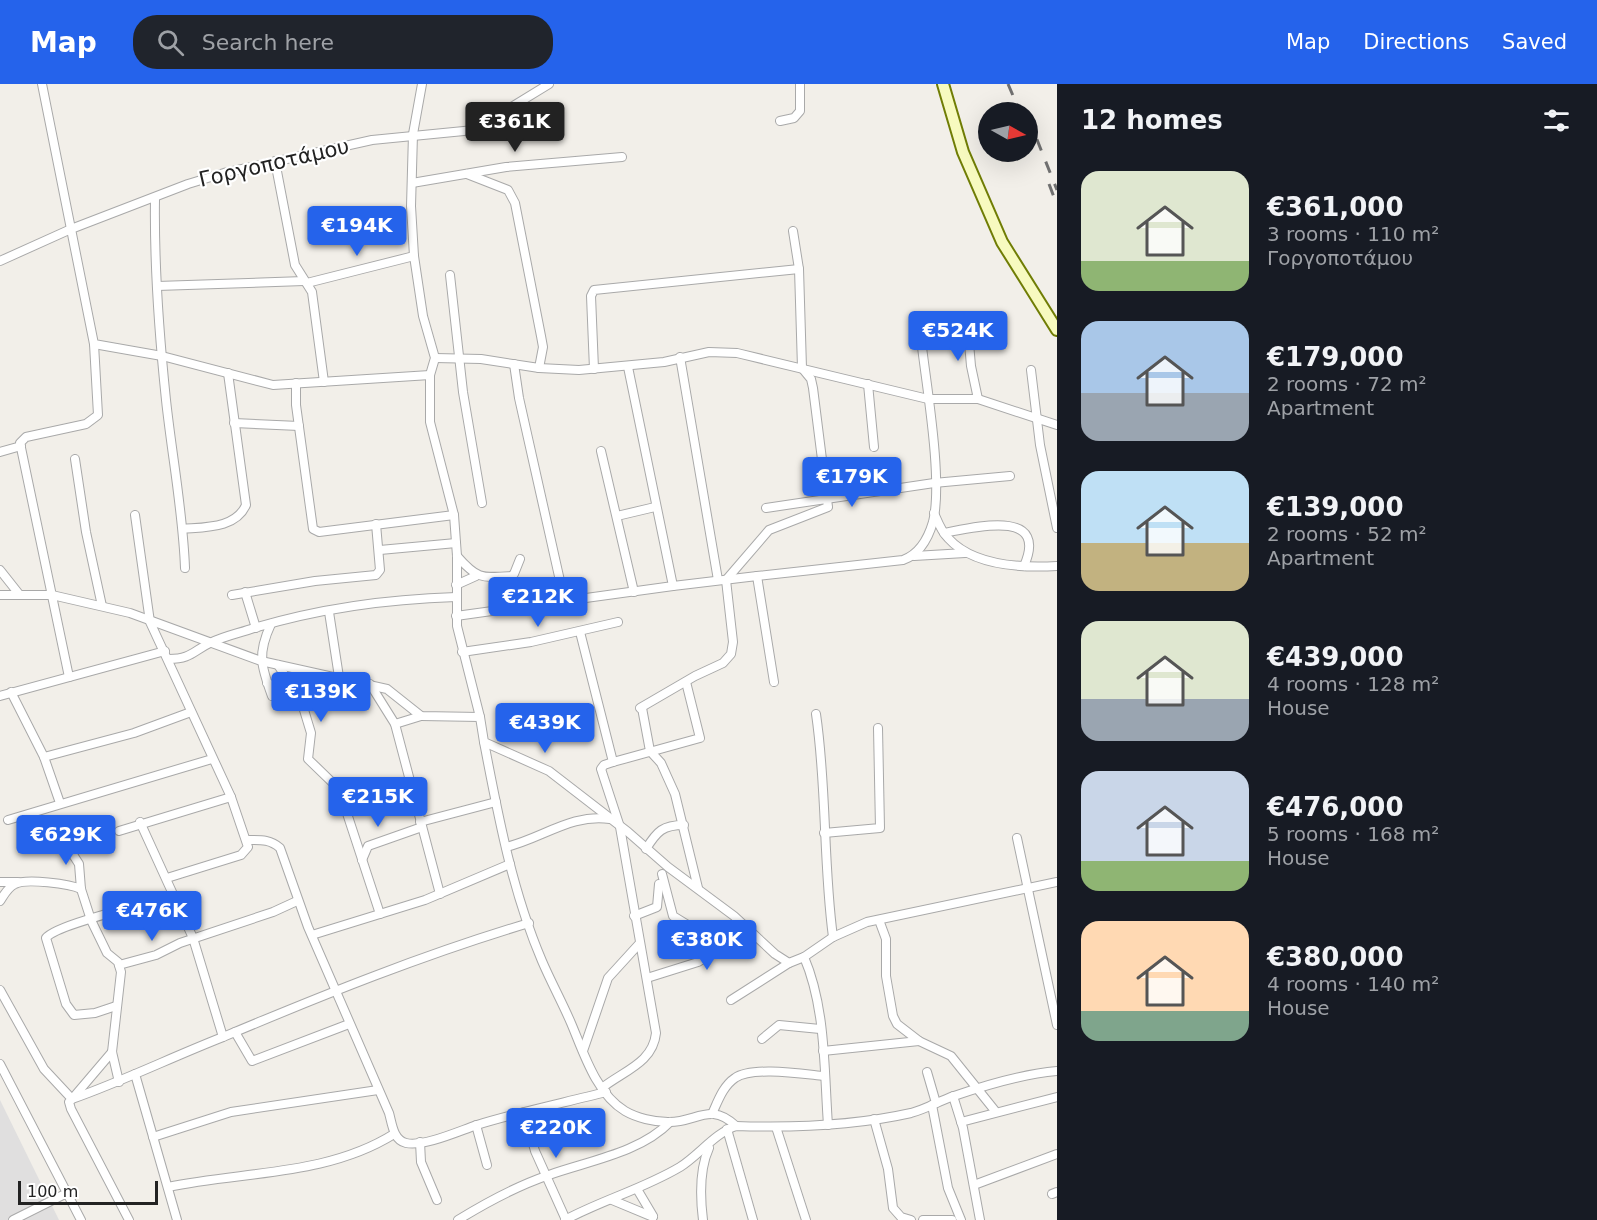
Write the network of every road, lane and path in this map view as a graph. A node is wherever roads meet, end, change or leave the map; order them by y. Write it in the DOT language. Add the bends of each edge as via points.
graph roads {
  1 [pos="42,84"];
  2 [pos="422,84"];
  3 [pos="549,84"];
  4 [pos="800,84"];
  5 [pos="943,84"];
  6 [pos="780,121"];
  7 [pos="413,135"];
  8 [pos="622,157"];
  9 [pos="275,161"];
  10 [pos="467,174"];
  11 [pos="412,183"];
  12 [pos="155,198"];
  13 [pos="71,229"];
  14 [pos="793,231"];
  15 [pos="414,256"];
  16 [pos="0,261"];
  17 [pos="799,269"];
  18 [pos="450,275"];
  19 [pos="305,282"];
  20 [pos="157,285"];
  21 [pos="967,320"];
  22 [pos="1057,330"];
  23 [pos="94,344"];
  24 [pos="921,347"];
  25 [pos="162,356"];
  26 [pos="680,357"];
  27 [pos="435,358"];
  28 [pos="461,359"];
  29 [pos="514,364"];
  30 [pos="628,367"];
  31 [pos="802,368"];
  32 [pos="539,369"];
  33 [pos="594,369"];
  34 [pos="1030,370"];
  35 [pos="228,373"];
  36 [pos="430,375"];
  37 [pos="324,382"];
  38 [pos="296,384"];
  39 [pos="868,384"];
  40 [pos="928,399"];
  41 [pos="978,399"];
  42 [pos="1036,419"];
  43 [pos="234,423"];
  44 [pos="1057,425"];
  45 [pos="298,426"];
  46 [pos="21,446"];
  47 [pos="874,447"];
  48 [pos="601,451"];
  49 [pos="0,452"];
  50 [pos="75,459"];
  51 [pos="1010,476"];
  52 [pos="934,483"];
  53 [pos="829,499"];
  54 [pos="482,503"];
  55 [pos="654,507"];
  56 [pos="766,508"];
  57 [pos="934,513"];
  58 [pos="135,515"];
  59 [pos="454,515"];
  60 [pos="617,516"];
  61 [pos="376,524"];
  62 [pos="1057,528"];
  63 [pos="183,529"];
  64 [pos="944,533"];
  65 [pos="456,543"];
  66 [pos="380,550"];
  67 [pos="972,554"];
  68 [pos="458,556"];
  69 [pos="912,556"];
  70 [pos="520,559"];
  71 [pos="1024,566"];
  72 [pos="1057,566"];
  73 [pos="185,568"];
  74 [pos="0,570"];
  75 [pos="476,576"];
  76 [pos="757,576"];
  77 [pos="722,580"];
  78 [pos="456,585"];
  79 [pos="673,586"];
  80 [pos="245,592"];
  81 [pos="634,592"];
  82 [pos="19,594"];
  83 [pos="0,595"];
  84 [pos="52,595"];
  85 [pos="232,595"];
  86 [pos="456,597"];
  87 [pos="564,603"];
  88 [pos="102,606"];
  89 [pos="329,612"];
  90 [pos="456,616"];
  91 [pos="618,621"];
  92 [pos="150,622"];
  93 [pos="271,624"];
  94 [pos="256,628"];
  95 [pos="580,632"];
  96 [pos="209,643"];
  97 [pos="462,652"];
  98 [pos="167,655"];
  99 [pos="261,661"];
  100 [pos="278,665"];
  101 [pos="69,677"];
  102 [pos="339,677"];
  103 [pos="686,682"];
  104 [pos="774,682"];
  105 [pos="267,683"];
  106 [pos="370,684"];
  107 [pos="11,692"];
  108 [pos="296,694"];
  109 [pos="0,696"];
  110 [pos="272,696"];
  111 [pos="191,712"];
  112 [pos="816,714"];
  113 [pos="422,716"];
  114 [pos="480,717"];
  115 [pos="395,724"];
  116 [pos="878,728"];
  117 [pos="484,741"];
  118 [pos="650,751"];
  119 [pos="44,757"];
  120 [pos="212,759"];
  121 [pos="613,762"];
  122 [pos="231,796"];
  123 [pos="496,802"];
  124 [pos="60,803"];
  125 [pos="612,819"];
  126 [pos="8,820"];
  127 [pos="140,822"];
  128 [pos="421,824"];
  129 [pos="684,825"];
  130 [pos="620,827"];
  131 [pos="119,831"];
  132 [pos="824,834"];
  133 [pos="1017,838"];
  134 [pos="63,839"];
  135 [pos="247,840"];
  136 [pos="506,847"];
  137 [pos="646,849"];
  138 [pos="362,860"];
  139 [pos="510,864"];
  140 [pos="668,867"];
  141 [pos="662,874"];
  142 [pos="168,878"];
  143 [pos="0,882"];
  144 [pos="20,882"];
  145 [pos="1057,882"];
  146 [pos="698,888"];
  147 [pos="1027,888"];
  148 [pos="81,889"];
  149 [pos="440,894"];
  150 [pos="174,896"];
  151 [pos="0,901"];
  152 [pos="297,901"];
  153 [pos="380,914"];
  154 [pos="634,916"];
  155 [pos="91,920"];
  156 [pos="879,920"];
  157 [pos="530,923"];
  158 [pos="751,930"];
  159 [pos="312,935"];
  160 [pos="833,936"];
  161 [pos="193,938"];
  162 [pos="639,944"];
  163 [pos="716,952"];
  164 [pos="804,957"];
  165 [pos="789,963"];
  166 [pos="119,965"];
  167 [pos="647,978"];
  168 [pos="0,990"];
  169 [pos="336,992"];
  170 [pos="1053,993"];
  171 [pos="731,1000"];
  172 [pos="116,1006"];
  173 [pos="349,1024"];
  174 [pos="1057,1025"];
  175 [pos="820,1029"];
  176 [pos="235,1032"];
  177 [pos="223,1036"];
  178 [pos="762,1040"];
  179 [pos="919,1041"];
  180 [pos="823,1051"];
  181 [pos="112,1052"];
  182 [pos="583,1052"];
  183 [pos="0,1064"];
  184 [pos="1057,1071"];
  185 [pos="927,1072"];
  186 [pos="135,1074"];
  187 [pos="824,1076"];
  188 [pos="119,1082"];
  189 [pos="979,1089"];
  190 [pos="378,1090"];
  191 [pos="604,1090"];
  192 [pos="953,1096"];
  193 [pos="1057,1097"];
  194 [pos="72,1099"];
  195 [pos="934,1104"];
  196 [pos="524,1112"];
  197 [pos="996,1112"];
  198 [pos="712,1114"];
  199 [pos="874,1119"];
  200 [pos="670,1122"];
  201 [pos="961,1122"];
  202 [pos="476,1125"];
  203 [pos="828,1125"];
  204 [pos="736,1126"];
  205 [pos="776,1127"];
  206 [pos="727,1129"];
  207 [pos="394,1134"];
  208 [pos="153,1137"];
  209 [pos="420,1142"];
  210 [pos="710,1144"];
  211 [pos="1057,1154"];
  212 [pos="487,1165"];
  213 [pos="546,1176"];
  214 [pos="974,1185"];
  215 [pos="168,1187"];
  216 [pos="637,1189"];
  217 [pos="67,1193"];
  218 [pos="437,1200"];
  219 [pos="612,1200"];
  220 [pos="580,1217"];
  221 [pos="654,1219"];
  222 [pos="13,1220"];
  223 [pos="81,1220"];
  224 [pos="129,1220"];
  225 [pos="177,1220"];
  226 [pos="458,1220"];
  227 [pos="566,1220"];
  228 [pos="703,1220"];
  229 [pos="753,1220"];
  230 [pos="806,1220"];
  231 [pos="911,1220"];
  232 [pos="923,1220"];
  233 [pos="952,1220"];
  234 [pos="961,1220"];
  235 [pos="980,1220"];
  1 -- 13 [label="street"];
  2 -- 7 [label="street"];
  3 -- 7 [label="street, Γοργοποτάμου" via="480,128"];
  4 -- 6 [label="street" via="800,111 794,118"];
  5 -- 22 [label="main road" via="963,152 1002,242"];
  7 -- 9 [label="street, Γοργοποτάμου"];
  7 -- 11 [label="street"];
  8 -- 10 [label="street" via="521,165"];
  9 -- 12 [label="street, Γοργοποτάμου" via="188,184"];
  9 -- 19 [label="street" via="295,265"];
  10 -- 11 [label="street"];
  10 -- 32 [label="street" via="508,190 515,203 543,347"];
  11 -- 15 [label="street"];
  12 -- 13 [label="street, Γοργοποτάμου"];
  12 -- 20 [label="street"];
  13 -- 16 [label="street, Γοργοποτάμου"];
  13 -- 23 [label="street"];
  14 -- 17 [label="street"];
  15 -- 19 [label="street"];
  15 -- 27 [label="street" via="423,316"];
  17 -- 31 [label="street"];
  17 -- 33 [label="street" via="594,290"];
  18 -- 28 [label="street"];
  19 -- 20 [label="street"];
  19 -- 37 [label="street" via="313,298"];
  20 -- 25 [label="street"];
  21 -- 41 [label="street"];
  23 -- 25 [label="street"];
  23 -- 46 [label="street" via="98,415 86,424 26,437"];
  24 -- 40 [label="street"];
  25 -- 35 [label="street"];
  25 -- 63 [label="street"];
  26 -- 30 [label="street"];
  26 -- 31 [label="street" via="737,353"];
  26 -- 77 [label="street"];
  27 -- 28 [label="street"];
  27 -- 36 [label="street"];
  28 -- 29 [label="street"];
  28 -- 54 [label="street"];
  29 -- 32 [label="street"];
  29 -- 87 [label="street"];
  30 -- 33 [label="street"];
  30 -- 55 [label="street"];
  31 -- 39 [label="street"];
  31 -- 53 [label="street" via="813,388"];
  32 -- 33 [label="street"];
  34 -- 42 [label="street"];
  35 -- 38 [label="street" via="273,385"];
  35 -- 43 [label="street"];
  36 -- 37 [label="street"];
  36 -- 59 [label="street" via="430,422"];
  37 -- 38 [label="street"];
  38 -- 45 [label="street"];
  39 -- 40 [label="street"];
  39 -- 47 [label="street"];
  40 -- 41 [label="street"];
  40 -- 52 [label="street"];
  41 -- 42 [label="street"];
  42 -- 44 [label="street"];
  42 -- 62 [label="street"];
  43 -- 45 [label="street"];
  43 -- 63 [label="street" via="246,505 242,514 232,521"];
  45 -- 61 [label="street" via="313,529 319,532"];
  46 -- 49 [label="street"];
  46 -- 84 [label="street"];
  48 -- 60 [label="street"];
  50 -- 88 [label="street"];
  51 -- 52 [label="street"];
  52 -- 53 [label="street"];
  52 -- 57 [label="street"];
  53 -- 56 [label="street"];
  53 -- 77 [label="street" via="824,510 769,530"];
  55 -- 60 [label="street"];
  55 -- 79 [label="street"];
  57 -- 64 [label="street"];
  57 -- 69 [label="street" via="922,545"];
  58 -- 92 [label="street"];
  59 -- 61 [label="street"];
  59 -- 65 [label="street"];
  60 -- 81 [label="street"];
  61 -- 66 [label="street"];
  63 -- 73 [label="street"];
  64 -- 67 [label="street"];
  64 -- 71 [label="street" via="987,525 1017,527 1029,550"];
  65 -- 66 [label="street"];
  65 -- 68 [label="street"];
  66 -- 80 [label="street" via="380,570 376,575"];
  67 -- 69 [label="street"];
  67 -- 71 [label="street"];
  68 -- 75 [label="street"];
  68 -- 78 [label="street"];
  69 -- 76 [label="street"];
  70 -- 75 [label="street" via="511,576"];
  71 -- 72 [label="street"];
  74 -- 82 [label="street"];
  75 -- 78 [label="street"];
  76 -- 77 [label="street"];
  76 -- 104 [label="street"];
  77 -- 79 [label="street"];
  77 -- 103 [label="street" via="733,642 731,654 723,663"];
  78 -- 86 [label="street"];
  79 -- 81 [label="street"];
  80 -- 85 [label="street"];
  80 -- 94 [label="street"];
  81 -- 87 [label="street"];
  82 -- 83 [label="street"];
  82 -- 84 [label="street"];
  84 -- 88 [label="street"];
  84 -- 101 [label="street"];
  86 -- 89 [label="street" via="412,599"];
  86 -- 90 [label="street"];
  87 -- 90 [label="street"];
  88 -- 92 [label="street"];
  89 -- 93 [label="street"];
  89 -- 102 [label="street"];
  90 -- 97 [label="street"];
  91 -- 95 [label="street"];
  92 -- 96 [label="street"];
  92 -- 98 [label="street"];
  93 -- 94 [label="street"];
  93 -- 99 [label="street" via="261,649"];
  94 -- 96 [label="street"];
  95 -- 97 [label="street"];
  95 -- 121 [label="street"];
  96 -- 98 [label="street" via="183,659"];
  96 -- 99 [label="street"];
  97 -- 114 [label="street"];
  98 -- 101 [label="street"];
  98 -- 111 [label="street"];
  99 -- 100 [label="street"];
  99 -- 105 [label="street"];
  100 -- 102 [label="street"];
  100 -- 108 [label="street"];
  101 -- 107 [label="street"];
  102 -- 106 [label="street"];
  103 -- 118 [label="street" via="641,708"];
  103 -- 118 [label="street" via="700,738"];
  105 -- 108 [label="street"];
  105 -- 110 [label="street"];
  106 -- 113 [label="street" via="396,694"];
  106 -- 115 [label="street"];
  107 -- 109 [label="street"];
  107 -- 119 [label="street"];
  108 -- 138 [label="street" via="311,733 308,759 339,789"];
  111 -- 119 [label="street" via="134,733"];
  111 -- 120 [label="street"];
  112 -- 132 [label="street" via="823,767"];
  113 -- 114 [label="street"];
  113 -- 115 [label="street"];
  114 -- 117 [label="street"];
  115 -- 128 [label="street"];
  116 -- 132 [label="street" via="880,828"];
  117 -- 123 [label="street"];
  117 -- 125 [label="street" via="539,765"];
  118 -- 121 [label="street"];
  118 -- 129 [label="street" via="668,777"];
  119 -- 124 [label="street"];
  120 -- 122 [label="street"];
  120 -- 124 [label="street"];
  121 -- 130 [label="street" via="604,765 602,774"];
  122 -- 127 [label="street"];
  122 -- 135 [label="street"];
  123 -- 128 [label="street"];
  123 -- 136 [label="street"];
  124 -- 126 [label="street"];
  125 -- 130 [label="street"];
  125 -- 136 [label="street" via="557,826"];
  127 -- 131 [label="street"];
  127 -- 142 [label="street"];
  128 -- 138 [label="street" via="368,846"];
  128 -- 149 [label="street"];
  129 -- 137 [label="street" via="665,826 657,831"];
  129 -- 146 [label="street"];
  130 -- 137 [label="street"];
  130 -- 154 [label="street"];
  132 -- 160 [label="street"];
  133 -- 147 [label="street"];
  134 -- 148 [label="street" via="79,864"];
  135 -- 142 [label="street" via="246,851 241,855"];
  135 -- 152 [label="street" via="274,842 280,848"];
  136 -- 139 [label="street"];
  137 -- 140 [label="street"];
  138 -- 153 [label="street"];
  139 -- 149 [label="street"];
  139 -- 157 [label="street"];
  140 -- 141 [label="street"];
  140 -- 146 [label="street"];
  141 -- 154 [label="street" via="657,907"];
  141 -- 163 [label="street" via="673,916 709,938"];
  142 -- 150 [label="street"];
  143 -- 144 [label="street"];
  144 -- 148 [label="street"];
  144 -- 151 [label="street" via="13,884"];
  145 -- 147 [label="street"];
  146 -- 158 [label="street"];
  147 -- 156 [label="street"];
  147 -- 170 [label="street"];
  148 -- 155 [label="street"];
  149 -- 153 [label="street"];
  150 -- 155 [label="street"];
  150 -- 161 [label="street"];
  152 -- 159 [label="street"];
  152 -- 161 [label="street"];
  153 -- 159 [label="street"];
  154 -- 162 [label="street"];
  155 -- 166 [label="street" via="107,953"];
  155 -- 172 [label="street" via="48,935 46,944 66,1004 74,1015"];
  156 -- 160 [label="street"];
  156 -- 179 [label="street" via="886,939 886,976 893,1016"];
  157 -- 169 [label="street"];
  157 -- 182 [label="street"];
  158 -- 163 [label="street"];
  158 -- 165 [label="street"];
  159 -- 169 [label="street"];
  160 -- 164 [label="street"];
  161 -- 166 [label="street"];
  161 -- 177 [label="street"];
  162 -- 167 [label="street"];
  162 -- 182 [label="street" via="608,978"];
  163 -- 167 [label="street" via="698,962"];
  164 -- 165 [label="street"];
  164 -- 175 [label="street" via="812,978"];
  165 -- 171 [label="street"];
  166 -- 172 [label="street" via="121,984"];
  167 -- 191 [label="street" via="655,1044 645,1059"];
  168 -- 194 [label="street" via="44,1069"];
  169 -- 173 [label="street"];
  169 -- 176 [label="street"];
  170 -- 174 [label="street"];
  172 -- 181 [label="street"];
  173 -- 176 [label="street" via="252,1061"];
  173 -- 190 [label="street"];
  175 -- 178 [label="street" via="779,1025"];
  175 -- 180 [label="street"];
  176 -- 177 [label="street"];
  177 -- 186 [label="street"];
  179 -- 180 [label="street"];
  179 -- 189 [label="street" via="951,1056"];
  180 -- 187 [label="street"];
  181 -- 188 [label="street"];
  181 -- 194 [label="street"];
  182 -- 191 [label="street"];
  183 -- 217 [label="street"];
  184 -- 189 [label="street"];
  185 -- 195 [label="street"];
  186 -- 188 [label="street"];
  186 -- 208 [label="street"];
  187 -- 198 [label="street" via="740,1075 723,1091"];
  187 -- 203 [label="street"];
  188 -- 194 [label="street"];
  189 -- 192 [label="street"];
  189 -- 197 [label="street"];
  190 -- 207 [label="street"];
  190 -- 208 [label="street" via="231,1112"];
  191 -- 196 [label="street"];
  191 -- 200 [label="street" via="625,1111"];
  192 -- 195 [label="street"];
  192 -- 201 [label="street"];
  193 -- 197 [label="street"];
  194 -- 224 [label="street" via="71,1109"];
  195 -- 199 [label="street"];
  195 -- 234 [label="street" via="950,1195"];
  196 -- 202 [label="street"];
  196 -- 213 [label="street"];
  197 -- 201 [label="street"];
  198 -- 200 [label="street"];
  198 -- 204 [label="street" via="728,1118"];
  199 -- 203 [label="street"];
  199 -- 231 [label="street" via="888,1170 893,1208 901,1217"];
  200 -- 213 [label="street" via="655,1135 629,1147"];
  201 -- 214 [label="street"];
  202 -- 209 [label="street"];
  202 -- 212 [label="street"];
  203 -- 205 [label="street"];
  204 -- 205 [label="street"];
  204 -- 206 [label="street"];
  205 -- 230 [label="street"];
  206 -- 210 [label="street"];
  206 -- 229 [label="street"];
  207 -- 209 [label="street" via="406,1144"];
  207 -- 215 [label="street" via="338,1161"];
  208 -- 215 [label="street"];
  209 -- 218 [label="street" via="421,1161"];
  210 -- 216 [label="street" via="679,1167"];
  210 -- 228 [label="street" via="703,1162"];
  211 -- 214 [label="street"];
  213 -- 226 [label="street" via="503,1194"];
  213 -- 227 [label="street"];
  214 -- 235 [label="street"];
  215 -- 225 [label="street"];
  216 -- 219 [label="street"];
  216 -- 221 [label="street"];
  217 -- 222 [label="street"];
  217 -- 223 [label="street"];
  219 -- 220 [label="street"];
  219 -- 221 [label="street"];
  220 -- 227 [label="street"];
  232 -- 233 [label="street"];
}
